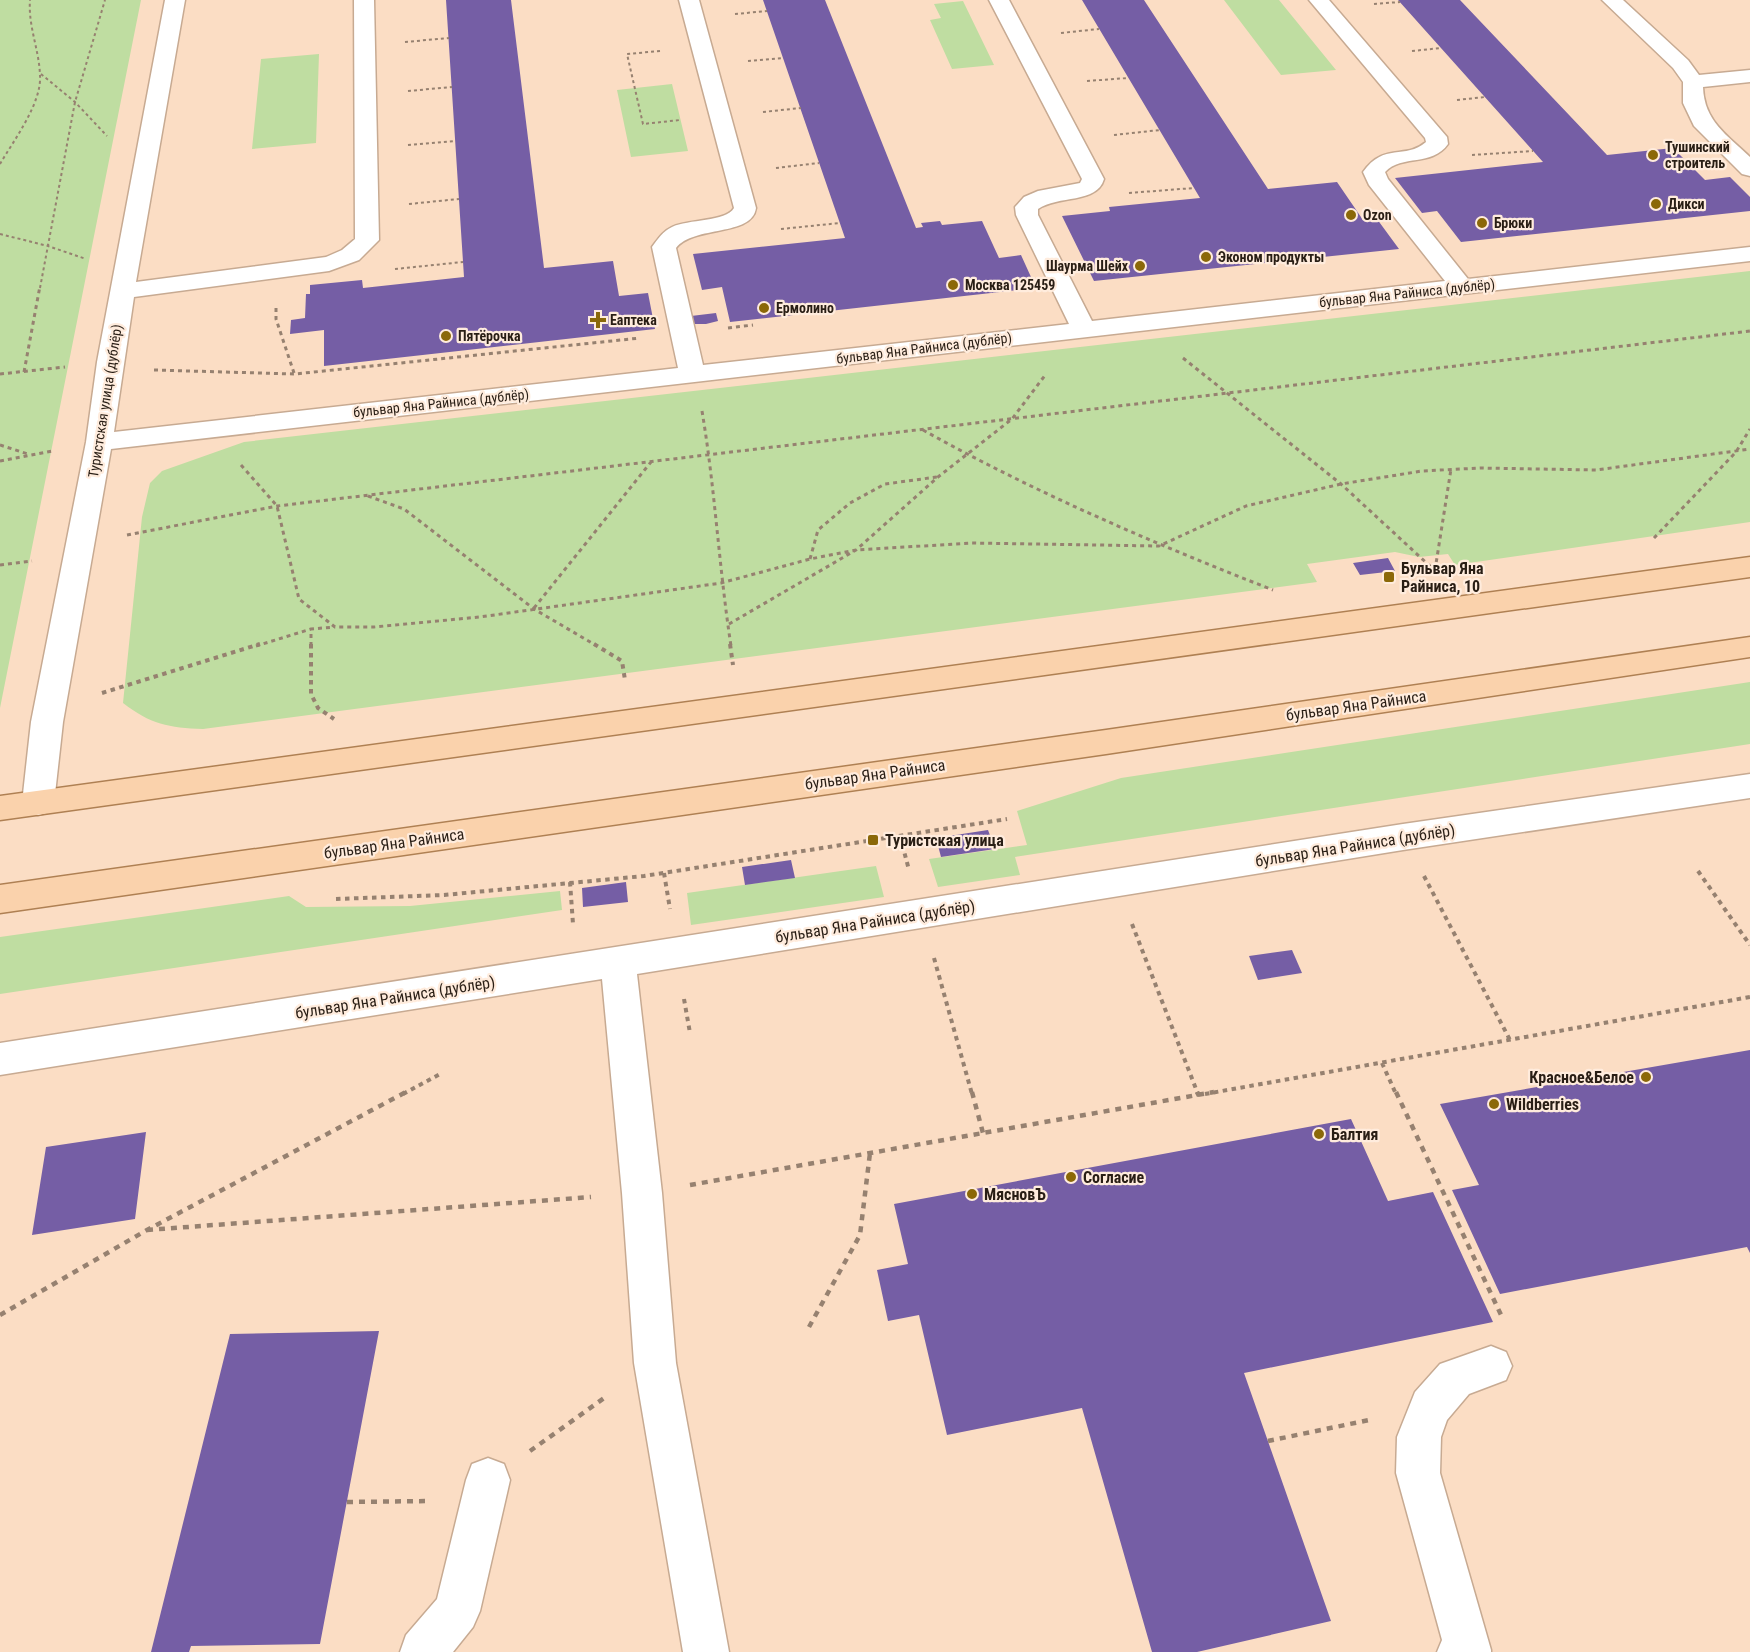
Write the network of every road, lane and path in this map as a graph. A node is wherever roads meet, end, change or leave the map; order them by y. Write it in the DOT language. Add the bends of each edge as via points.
graph roads {
  1 [pos="30,0"];
  2 [pos="105,0"];
  3 [pos="175,0"];
  4 [pos="364,0"];
  5 [pos="688,0"];
  6 [pos="999,0"];
  7 [pos="1319,0"];
  8 [pos="1612,0"];
  9 [pos="703,47"];
  10 [pos="40,74"];
  11 [pos="1750,76"];
  12 [pos="1693,82"];
  13 [pos="75,102"];
  14 [pos="721,116"];
  15 [pos="112,142"];
  16 [pos="1432,150"];
  17 [pos="1533,151"];
  18 [pos="0,164"];
  19 [pos="1750,169"];
  20 [pos="1090,186"];
  21 [pos="1194,188"];
  22 [pos="459,199"];
  23 [pos="366,208"];
  24 [pos="736,220"];
  25 [pos="840,223"];
  26 [pos="0,234"];
  27 [pos="48,246"];
  28 [pos="1750,254"];
  29 [pos="347,258"];
  30 [pos="92,261"];
  31 [pos="463,262"];
  32 [pos="278,272"];
  33 [pos="1462,287"];
  34 [pos="123,291"];
  35 [pos="1139,324"];
  36 [pos="1084,330"];
  37 [pos="1750,331"];
  38 [pos="638,338"];
  39 [pos="76,366"];
  40 [pos="148,370"];
  41 [pos="24,372"];
  42 [pos="0,374"];
  43 [pos="295,374"];
  44 [pos="692,375"];
  45 [pos="295,379"];
  46 [pos="1229,393"];
  47 [pos="1012,418"];
  48 [pos="1750,429"];
  49 [pos="922,430"];
  50 [pos="99,442"];
  51 [pos="0,445"];
  52 [pos="1750,449"];
  53 [pos="1736,452"];
  54 [pos="30,455"];
  55 [pos="711,455"];
  56 [pos="967,455"];
  57 [pos="0,461"];
  58 [pos="651,462"];
  59 [pos="240,463"];
  60 [pos="1451,469"];
  61 [pos="938,477"];
  62 [pos="1341,484"];
  63 [pos="367,495"];
  64 [pos="277,506"];
  65 [pos="123,536"];
  66 [pos="1651,541"];
  67 [pos="1160,546"];
  68 [pos="856,550"];
  69 [pos="810,559"];
  70 [pos="37,561"];
  71 [pos="0,565"];
  72 [pos="1750,567"];
  73 [pos="721,583"];
  74 [pos="1277,592"];
  75 [pos="534,609"];
  76 [pos="729,624"];
  77 [pos="335,627"];
  78 [pos="311,628"];
  79 [pos="1750,647"];
  80 [pos="733,666"];
  81 [pos="625,680"];
  82 [pos="102,693"];
  83 [pos="335,719"];
  84 [pos="1750,787"];
  85 [pos="38,803"];
  86 [pos="0,808"];
  87 [pos="1007,819"];
  88 [pos="900,836"];
  89 [pos="1403,837"];
  90 [pos="1698,871"];
  91 [pos="664,873"];
  92 [pos="911,875"];
  93 [pos="1116,884"];
  94 [pos="0,899"];
  95 [pos="333,899"];
  96 [pos="671,916"];
  97 [pos="1750,945"];
  98 [pos="931,947"];
  99 [pos="618,962"];
  100 [pos="683,990"];
  101 [pos="1750,998"];
  102 [pos="690,1033"];
  103 [pos="1510,1040"];
  104 [pos="0,1059"];
  105 [pos="1382,1063"];
  106 [pos="442,1073"];
  107 [pos="1199,1096"];
  108 [pos="983,1133"];
  109 [pos="870,1153"];
  110 [pos="642,1193"];
  111 [pos="147,1230"];
  112 [pos="0,1315"];
  113 [pos="810,1327"];
  114 [pos="655,1362"];
  115 [pos="1491,1366"];
  116 [pos="1430,1407"];
  117 [pos="1268,1441"];
  118 [pos="485,1490"];
  119 [pos="346,1502"];
  120 [pos="423,1652"];
  121 [pos="706,1652"];
  122 [pos="1460,1652"];
  1 -- 10 [label="path" via="28,10"];
  2 -- 13 [label="path"];
  3 -- 34 [label="street, Туристская улица (дублёр)"];
  4 -- 23 [label="street"];
  5 -- 9 [label="street"];
  6 -- 20 [label="street" via="1093,179"];
  7 -- 16 [label="street" via="1436,137 1437,144"];
  8 -- 12 [label="street" via="1681,64"];
  9 -- 14 [label="street"];
  9 -- 14 [label="path" via="627,54 643,124"];
  10 -- 13 [label="path"];
  10 -- 18 [label="path" via="40,88"];
  11 -- 12 [label="street"];
  12 -- 19 [label="street" via="1693,103 1705,126"];
  13 -- 15 [label="path"];
  13 -- 27 [label="path"];
  14 -- 24 [label="street" via="745,208"];
  16 -- 17 [label="path" via="1478,156"];
  16 -- 33 [label="street" via="1387,160 1377,165 1374,172"];
  20 -- 21 [label="path" via="1110,193"];
  20 -- 36 [label="street" via="1046,195 1026,207"];
  22 -- 23 [label="path"];
  23 -- 29 [label="street" via="367,240"];
  24 -- 25 [label="path" via="778,229"];
  24 -- 44 [label="street" via="679,232 664,247"];
  26 -- 27 [label="path"];
  27 -- 30 [label="path"];
  27 -- 41 [label="path"];
  28 -- 33 [label="street, бульвар Яна Райниса (дублёр)"];
  29 -- 31 [label="path" via="389,269"];
  29 -- 32 [label="street"];
  32 -- 34 [label="street"];
  32 -- 43 [label="path" via="276,319"];
  33 -- 35 [label="street, бульвар Яна Райниса (дублёр)"];
  34 -- 50 [label="street, Туристская улица (дублёр)"];
  35 -- 36 [label="street, бульвар Яна Райниса (дублёр)"];
  35 -- 46 [label="path"];
  36 -- 44 [label="street, бульвар Яна Райниса (дублёр)"];
  36 -- 47 [label="path"];
  37 -- 46 [label="path"];
  38 -- 43 [label="path"];
  39 -- 41 [label="path"];
  40 -- 43 [label="path"];
  41 -- 42 [label="path"];
  43 -- 45 [label="path"];
  44 -- 50 [label="street, бульвар Яна Райниса (дублёр)"];
  46 -- 47 [label="path"];
  46 -- 62 [label="path"];
  47 -- 49 [label="path"];
  47 -- 56 [label="path"];
  48 -- 53 [label="path"];
  49 -- 55 [label="path"];
  49 -- 56 [label="path"];
  50 -- 54 [label="path"];
  50 -- 85 [label="street, Туристская улица (дублёр)" via="47,722"];
  51 -- 54 [label="path"];
  52 -- 53 [label="path"];
  53 -- 60 [label="path" via="1596,470"];
  53 -- 66 [label="path"];
  54 -- 57 [label="path"];
  55 -- 58 [label="path"];
  55 -- 73 [label="path"];
  56 -- 61 [label="path"];
  56 -- 67 [label="path"];
  58 -- 63 [label="path"];
  58 -- 75 [label="path"];
  59 -- 64 [label="path"];
  60 -- 62 [label="path"];
  60 -- 62 [label="path" via="1434,571"];
  61 -- 68 [label="path"];
  61 -- 69 [label="path" via="885,484 850,503 818,530"];
  62 -- 67 [label="path" via="1246,506"];
  63 -- 64 [label="path"];
  63 -- 75 [label="path" via="404,509"];
  64 -- 65 [label="path"];
  64 -- 77 [label="path" via="299,599"];
  67 -- 68 [label="path" via="972,543"];
  67 -- 74 [label="path"];
  68 -- 69 [label="path"];
  68 -- 76 [label="path"];
  69 -- 73 [label="path"];
  70 -- 71 [label="path"];
  72 -- 85 [label="main road"];
  73 -- 75 [label="path"];
  73 -- 76 [label="path"];
  75 -- 77 [label="path" via="374,627"];
  75 -- 81 [label="path" via="622,661"];
  76 -- 80 [label="path"];
  77 -- 78 [label="path"];
  78 -- 82 [label="path"];
  78 -- 83 [label="path" via="311,694 318,708"];
  79 -- 94 [label="main road, бульвар Яна Райниса"];
  84 -- 89 [label="street, бульвар Яна Райниса (дублёр)"];
  85 -- 86 [label="main road"];
  87 -- 88 [label="path"];
  88 -- 91 [label="path"];
  88 -- 92 [label="path"];
  89 -- 93 [label="street, бульвар Яна Райниса (дублёр)"];
  89 -- 103 [label="path"];
  90 -- 97 [label="path"];
  91 -- 95 [label="path" via="444,895"];
  91 -- 96 [label="path"];
  93 -- 99 [label="street, бульвар Яна Райниса (дублёр)"];
  93 -- 107 [label="path"];
  98 -- 108 [label="path"];
  99 -- 104 [label="street, бульвар Яна Райниса (дублёр)"];
  99 -- 110 [label="street"];
  100 -- 102 [label="path"];
  101 -- 103 [label="path"];
  103 -- 105 [label="path"];
  105 -- 107 [label="path"];
  105 -- 115 [label="path" via="1512,1338"];
  106 -- 111 [label="path"];
  107 -- 108 [label="path"];
  108 -- 109 [label="path"];
  109 -- 110 [label="path"];
  109 -- 113 [label="path" via="860,1234"];
  110 -- 111 [label="path"];
  110 -- 114 [label="street"];
  111 -- 112 [label="path"];
  114 -- 118 [label="path"];
  114 -- 121 [label="street"];
  115 -- 116 [label="street" via="1455,1379"];
  116 -- 117 [label="path"];
  116 -- 122 [label="street" via="1419,1437 1418,1473 1468,1650"];
  118 -- 119 [label="path"];
  118 -- 120 [label="street" via="457,1611"];
}
